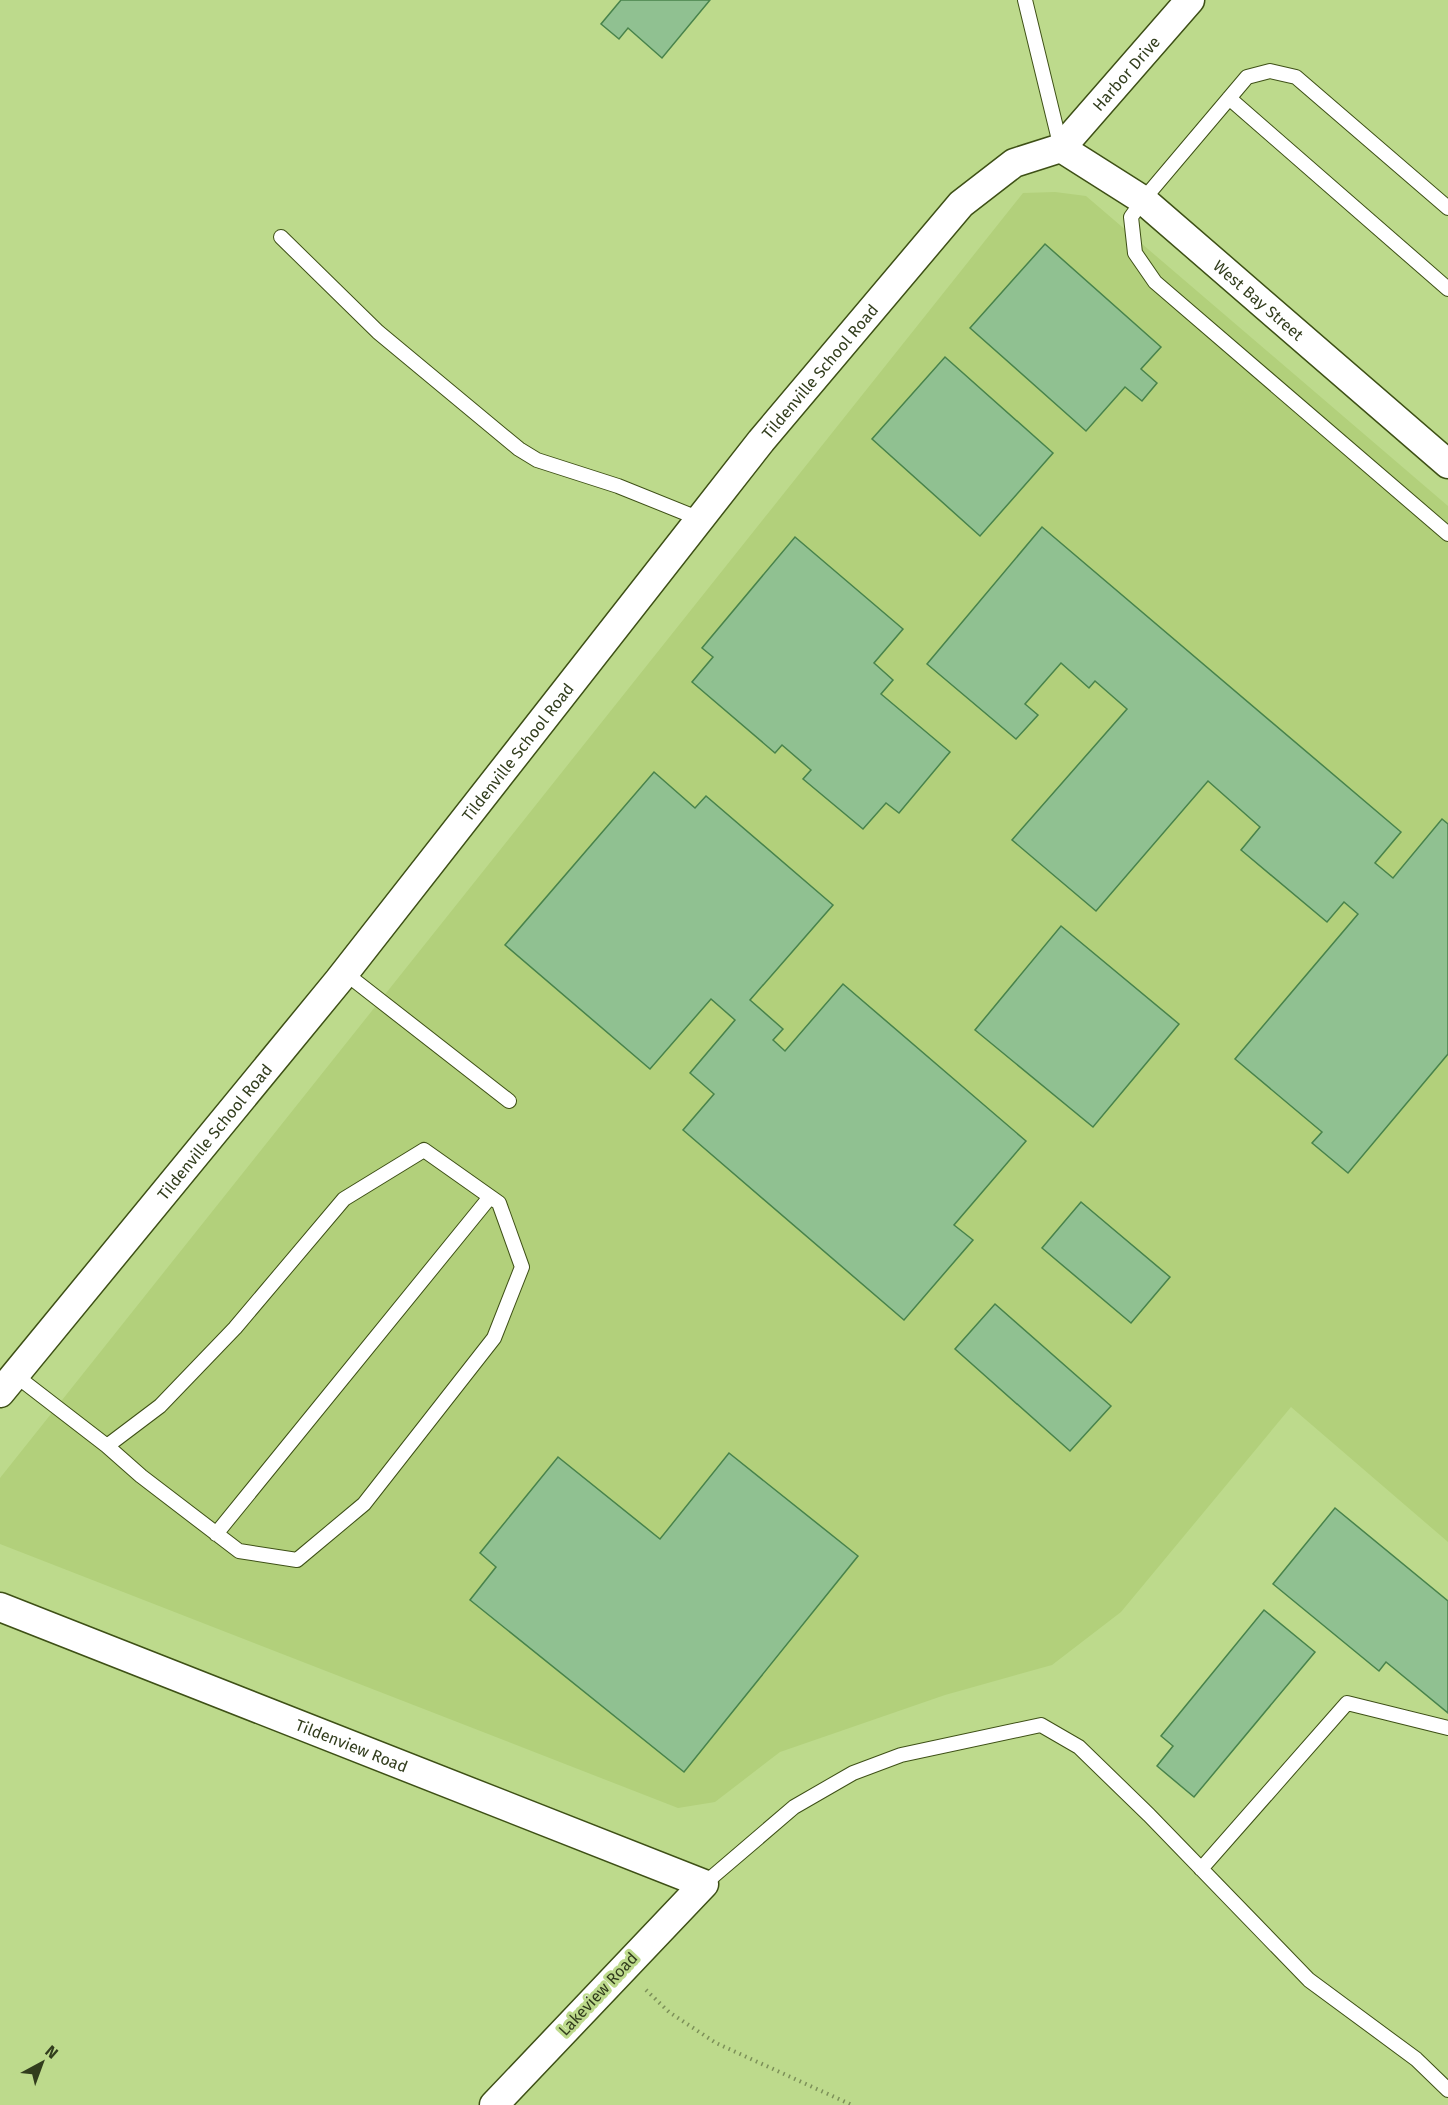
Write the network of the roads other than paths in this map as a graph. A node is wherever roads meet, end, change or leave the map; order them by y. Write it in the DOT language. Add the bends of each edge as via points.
graph roads {
  1 [pos="1026,0"];
  2 [pos="1190,0"];
  3 [pos="1229,98"];
  4 [pos="1061,148"];
  5 [pos="1143,200"];
  6 [pos="1448,208"];
  7 [pos="280,237"];
  8 [pos="1448,289"];
  9 [pos="1448,464"];
  10 [pos="700,519"];
  11 [pos="1448,534"];
  12 [pos="345,973"];
  13 [pos="509,1101"];
  14 [pos="490,1197"];
  15 [pos="8,1384"];
  16 [pos="107,1446"];
  17 [pos="216,1534"];
  18 [pos="0,1606"];
  19 [pos="1448,1728"];
  20 [pos="1201,1869"];
  21 [pos="704,1884"];
  22 [pos="1448,2090"];
  23 [pos="494,2105"];
  1 -- 4 [label="lane"];
  2 -- 4 [label="street, Harbor Drive"];
  3 -- 5 [label="lane"];
  3 -- 6 [label="lane" via="1247,77 1270,71 1296,77"];
  3 -- 8 [label="lane"];
  4 -- 5 [label="street, West Bay Street"];
  4 -- 10 [label="street, Tildenville School Road" via="1014,163 961,204"];
  5 -- 9 [label="street, West Bay Street"];
  5 -- 11 [label="lane" via="1131,217 1136,253 1155,282"];
  7 -- 10 [label="lane" via="378,332 519,449 537,460 618,486"];
  10 -- 12 [label="street, Tildenville School Road"];
  12 -- 13 [label="lane"];
  12 -- 15 [label="street, Tildenville School Road"];
  14 -- 16 [label="lane" via="424,1150 344,1199 235,1328 160,1406"];
  14 -- 17 [label="lane"];
  14 -- 17 [label="lane" via="499,1203 522,1267 494,1338 364,1504 297,1560 238,1551"];
  15 -- 16 [label="lane"];
  16 -- 17 [label="lane"];
  18 -- 21 [label="street, Tildenview Road"];
  19 -- 20 [label="lane" via="1347,1703"];
  20 -- 21 [label="lane" via="1079,1747 1041,1725 901,1755 853,1773 794,1807"];
  20 -- 22 [label="lane" via="1309,1980 1416,2059"];
  21 -- 23 [label="street, Lakeview Road"];
}
